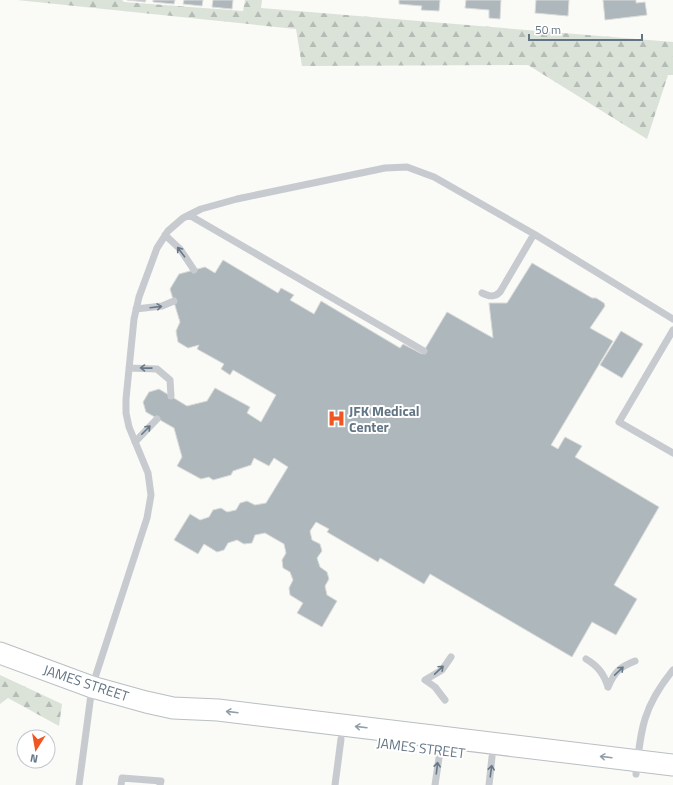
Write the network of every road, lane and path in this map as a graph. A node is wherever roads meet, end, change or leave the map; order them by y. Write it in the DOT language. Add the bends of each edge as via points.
graph roads {
  1 [pos="189,215"];
  2 [pos="534,234"];
  3 [pos="166,235"];
  4 [pos="194,270"];
  5 [pos="482,293"];
  6 [pos="174,301"];
  7 [pos="136,309"];
  8 [pos="673,320"];
  9 [pos="673,330"];
  10 [pos="424,351"];
  11 [pos="129,368"];
  12 [pos="171,396"];
  13 [pos="158,419"];
  14 [pos="135,442"];
  15 [pos="673,453"];
  16 [pos="0,653"];
  17 [pos="451,657"];
  18 [pos="586,659"];
  19 [pos="636,661"];
  20 [pos="673,670"];
  21 [pos="92,687"];
  22 [pos="446,700"];
  23 [pos="173,708"];
  24 [pos="341,739"];
  25 [pos="440,751"];
  26 [pos="492,757"];
  27 [pos="673,765"];
  28 [pos="637,767"];
  29 [pos="673,778"];
  30 [pos="79,785"];
  31 [pos="121,785"];
  32 [pos="160,785"];
  33 [pos="335,785"];
  34 [pos="436,785"];
  35 [pos="489,785"];
  1 -- 2 [label="lane" via="201,209 244,198 385,168 407,167 434,176"];
  1 -- 3 [label="lane"];
  1 -- 10 [label="lane"];
  2 -- 5 [label="lane" via="500,292 493,296"];
  2 -- 8 [label="lane"];
  4 -- 3 [label="lane, one-way" via="180,249"];
  3 -- 7 [label="lane" via="157,248"];
  7 -- 6 [label="lane, one-way" via="162,306"];
  7 -- 11 [label="lane"];
  9 -- 15 [label="lane" via="619,422"];
  12 -- 11 [label="lane, one-way" via="170,380 157,368"];
  11 -- 14 [label="lane" via="126,413"];
  14 -- 13 [label="lane, one-way"];
  14 -- 21 [label="lane" via="148,473 151,495 147,518"];
  16 -- 21 [label="street, JAMES STREET"];
  22 -- 17 [label="lane, one-way" via="425,680 442,670"];
  18 -- 19 [label="lane, one-way" via="596,665 608,687 618,670"];
  20 -- 28 [label="lane" via="659,687 650,705 643,724"];
  21 -- 23 [label="street, JAMES STREET"];
  21 -- 30 [label="lane"];
  23 -- 24 [label="street, JAMES STREET" via="191,719"];
  28 -- 23 [label="street, JAMES STREET, one-way" via="218,710"];
  24 -- 25 [label="street, JAMES STREET"];
  24 -- 33 [label="lane"];
  25 -- 26 [label="street, JAMES STREET"];
  34 -- 25 [label="lane, one-way"];
  26 -- 28 [label="street, JAMES STREET"];
  35 -- 26 [label="lane, one-way"];
  27 -- 28 [label="street, JAMES STREET"];
  28 -- 29 [label="street, JAMES STREET"];
  31 -- 32 [label="lane" via="122,778 161,781"];
}
